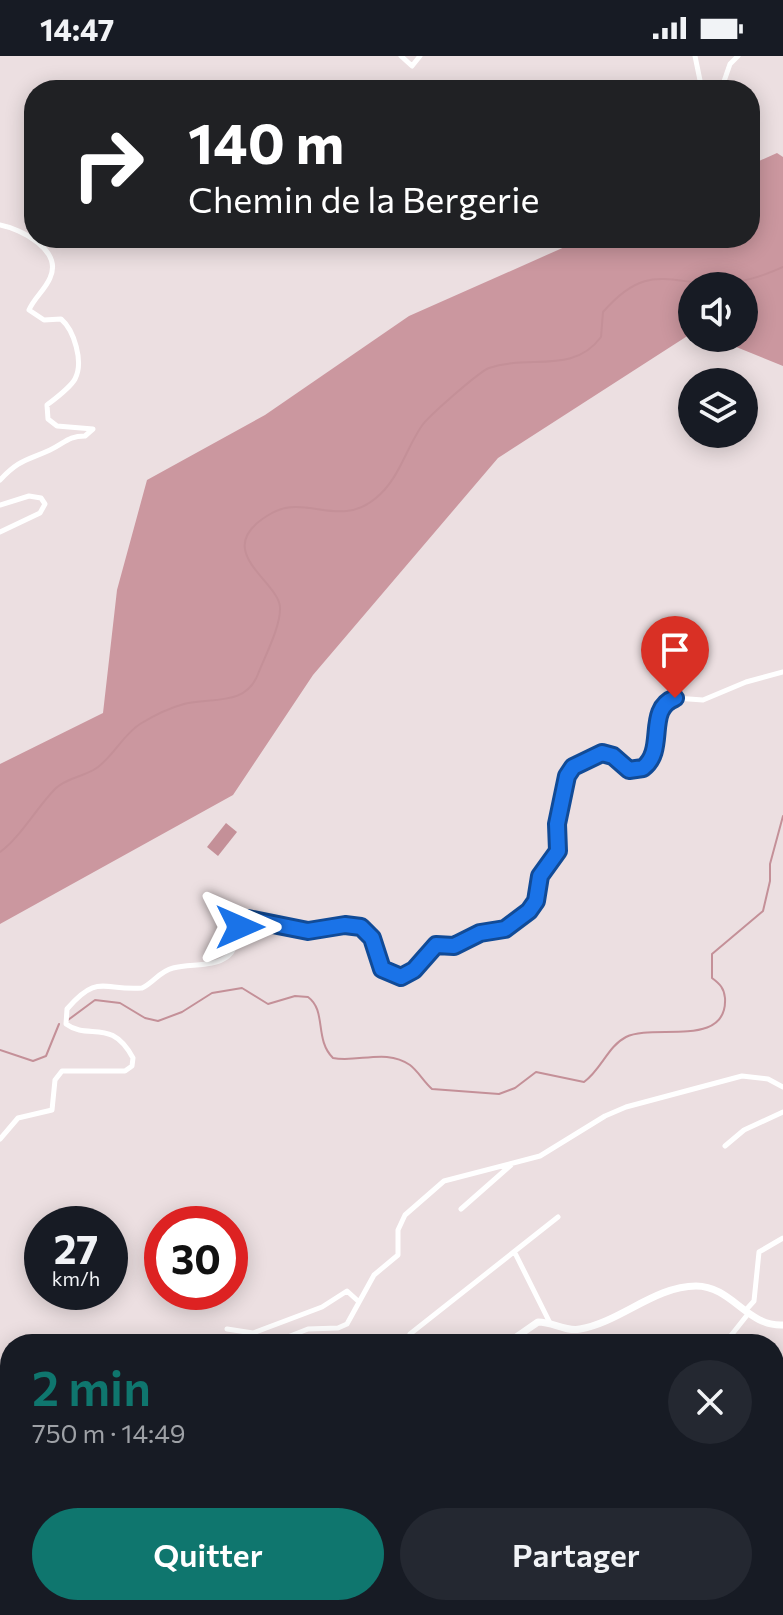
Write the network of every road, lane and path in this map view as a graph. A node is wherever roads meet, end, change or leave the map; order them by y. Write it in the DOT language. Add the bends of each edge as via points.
graph roads {
  1 [pos="401,56"];
  2 [pos="420,56"];
  3 [pos="698,56"];
  4 [pos="738,56"];
  5 [pos="700,80"];
  6 [pos="724,80"];
  7 [pos="0,225"];
  8 [pos="24,234"];
  9 [pos="43,248"];
  10 [pos="0,480"];
  11 [pos="0,505"];
  12 [pos="0,532"];
  13 [pos="783,672"];
  14 [pos="783,1087"];
  15 [pos="783,1112"];
  16 [pos="0,1139"];
  17 [pos="725,1146"];
  18 [pos="511,1164"];
  19 [pos="461,1209"];
  20 [pos="558,1217"];
  21 [pos="783,1238"];
  22 [pos="515,1253"];
  23 [pos="358,1302"];
  24 [pos="746,1312"];
  25 [pos="550,1323"];
  26 [pos="783,1325"];
  27 [pos="227,1329"];
  28 [pos="295,1334"];
  29 [pos="410,1334"];
  30 [pos="520,1334"];
  31 [pos="732,1334"];
  1 -- 2 [label="street" via="412,66"];
  3 -- 5 [label="street"];
  4 -- 6 [label="street"];
  7 -- 8 [label="street"];
  9 -- 10 [label="street" via="52,262 51,277 29,310 70,327 79,366 75,379 47,405 48,419 57,426 93,429 23,459"];
  11 -- 12 [label="street" via="29,496 45,504 40,513"];
  13 -- 16 [label="street" via="703,700 667,702 657,724 656,755 643,768 629,770 602,753 573,767 557,824 558,851 540,876 529,911 505,929 480,933 454,946 436,945 408,975 394,976 382,969 372,938 361,927 308,931 248,919 224,958 173,967 142,988 88,988 67,1009 66,1024 116,1037 133,1058 132,1066 125,1071 62,1071 55,1080 52,1110 18,1118"];
  14 -- 18 [label="street" via="742,1076 626,1107 540,1156"];
  15 -- 17 [label="street" via="744,1130"];
  18 -- 19 [label="street"];
  18 -- 23 [label="street" via="444,1181 409,1210 398,1230 398,1255 374,1275"];
  20 -- 22 [label="street"];
  21 -- 24 [label="street" via="756,1257 756,1292"];
  22 -- 25 [label="street"];
  22 -- 29 [label="street"];
  23 -- 27 [label="street" via="347,1291 322,1307 253,1333"];
  23 -- 28 [label="street" via="343,1326"];
  24 -- 25 [label="street" via="720,1292 694,1286 582,1329"];
  24 -- 26 [label="street" via="761,1323"];
  24 -- 31 [label="street"];
  25 -- 30 [label="street" via="532,1325"];
}
